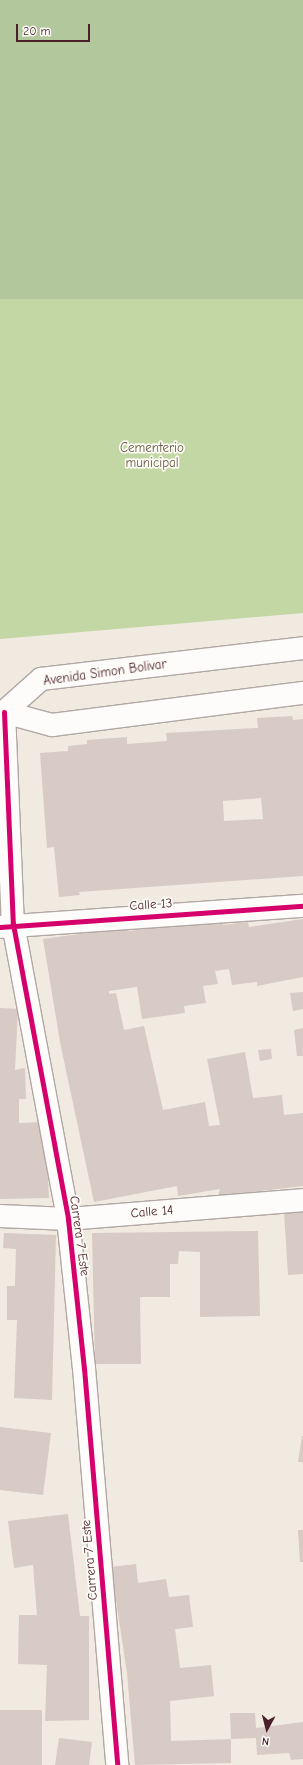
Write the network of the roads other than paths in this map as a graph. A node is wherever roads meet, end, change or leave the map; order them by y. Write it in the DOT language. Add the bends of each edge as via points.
graph roads {
  1 [pos="303,648"];
  2 [pos="303,693"];
  3 [pos="2,712"];
  4 [pos="303,906"];
  5 [pos="6,925"];
  6 [pos="303,1200"];
  7 [pos="0,1216"];
  8 [pos="68,1219"];
  9 [pos="117,1765"];
  1 -- 3 [label="street, Avenida Simon Bolivar" via="41,679"];
  2 -- 3 [label="street" via="52,725"];
  3 -- 5 [label="street, Carrera 7 Este"];
  4 -- 5 [label="street, Calle 13"];
  5 -- 8 [label="street, Carrera 7 Este"];
  6 -- 8 [label="street, Calle 14"];
  7 -- 8 [label="street, Calle 14"];
  8 -- 9 [label="street, Carrera 7 Este" via="84,1368"];
}
